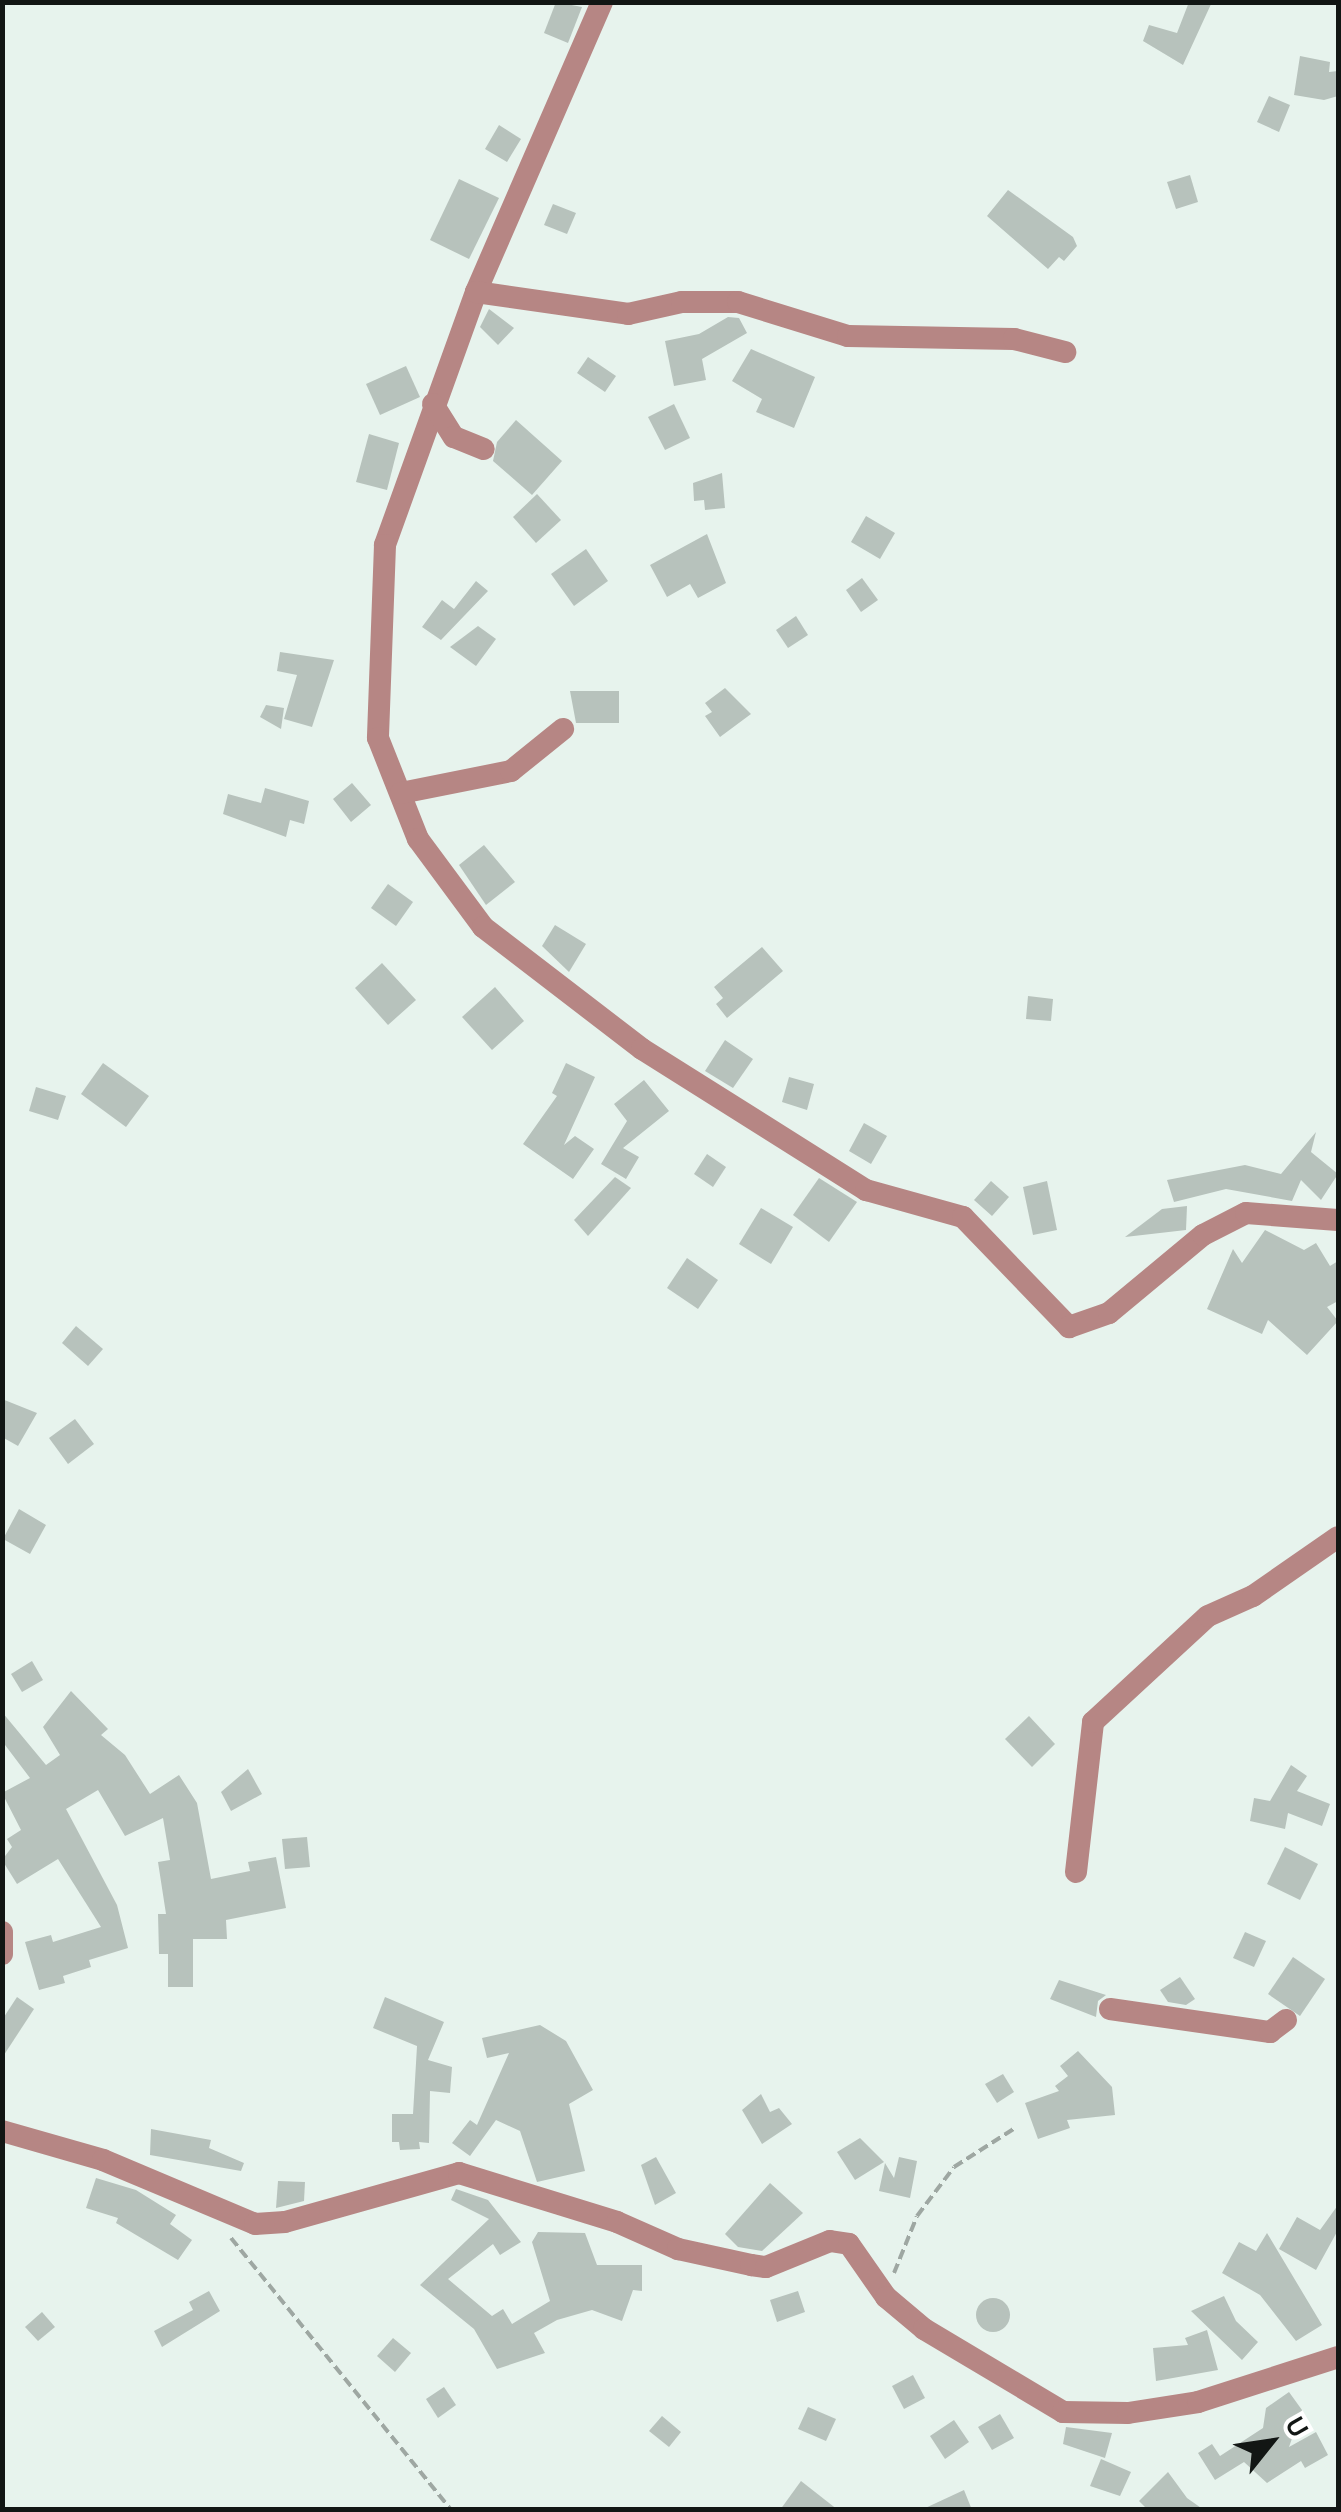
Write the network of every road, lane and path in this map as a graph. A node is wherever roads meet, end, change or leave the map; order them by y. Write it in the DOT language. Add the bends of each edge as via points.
graph roads {
  1 [pos="602,2"];
  2 [pos="476,292"];
  3 [pos="1065,352"];
  4 [pos="432,404"];
  5 [pos="484,450"];
  6 [pos="563,729"];
  7 [pos="400,793"];
  8 [pos="1338,1220"];
  9 [pos="1338,1537"];
  10 [pos="1076,1872"];
  11 [pos="2,1932"];
  12 [pos="2,1954"];
  13 [pos="1110,2009"];
  14 [pos="1286,2020"];
  15 [pos="1014,2128"];
  16 [pos="2,2130"];
  17 [pos="227,2234"];
  18 [pos="886,2296"];
  19 [pos="1338,2357"];
  20 [pos="452,2510"];
  1 -- 2 [label="street"];
  2 -- 3 [label="street" via="628,314 682,302 738,302 848,336 1014,339"];
  2 -- 4 [label="street"];
  4 -- 5 [label="street" via="454,437"];
  4 -- 7 [label="street" via="384,546 378,738"];
  6 -- 7 [label="street" via="511,771"];
  7 -- 8 [label="street" via="418,839 483,927 642,1050 812,1160 866,1190 963,1217 1069,1328 1109,1313 1190,1245 1246,1212"];
  9 -- 10 [label="street" via="1253,1596 1208,1616 1093,1722"];
  11 -- 12 [label="street"];
  13 -- 14 [label="street" via="1270,2032"];
  15 -- 18 [label="path" via="954,2167 917,2216"];
  16 -- 18 [label="street" via="102,2160 254,2224 285,2222 438,2177 479,2175 678,2249 751,2265 766,2267 830,2241 849,2244"];
  17 -- 20 [label="path"];
  18 -- 19 [label="street" via="924,2329 1063,2412 1128,2413 1198,2402"];
}
